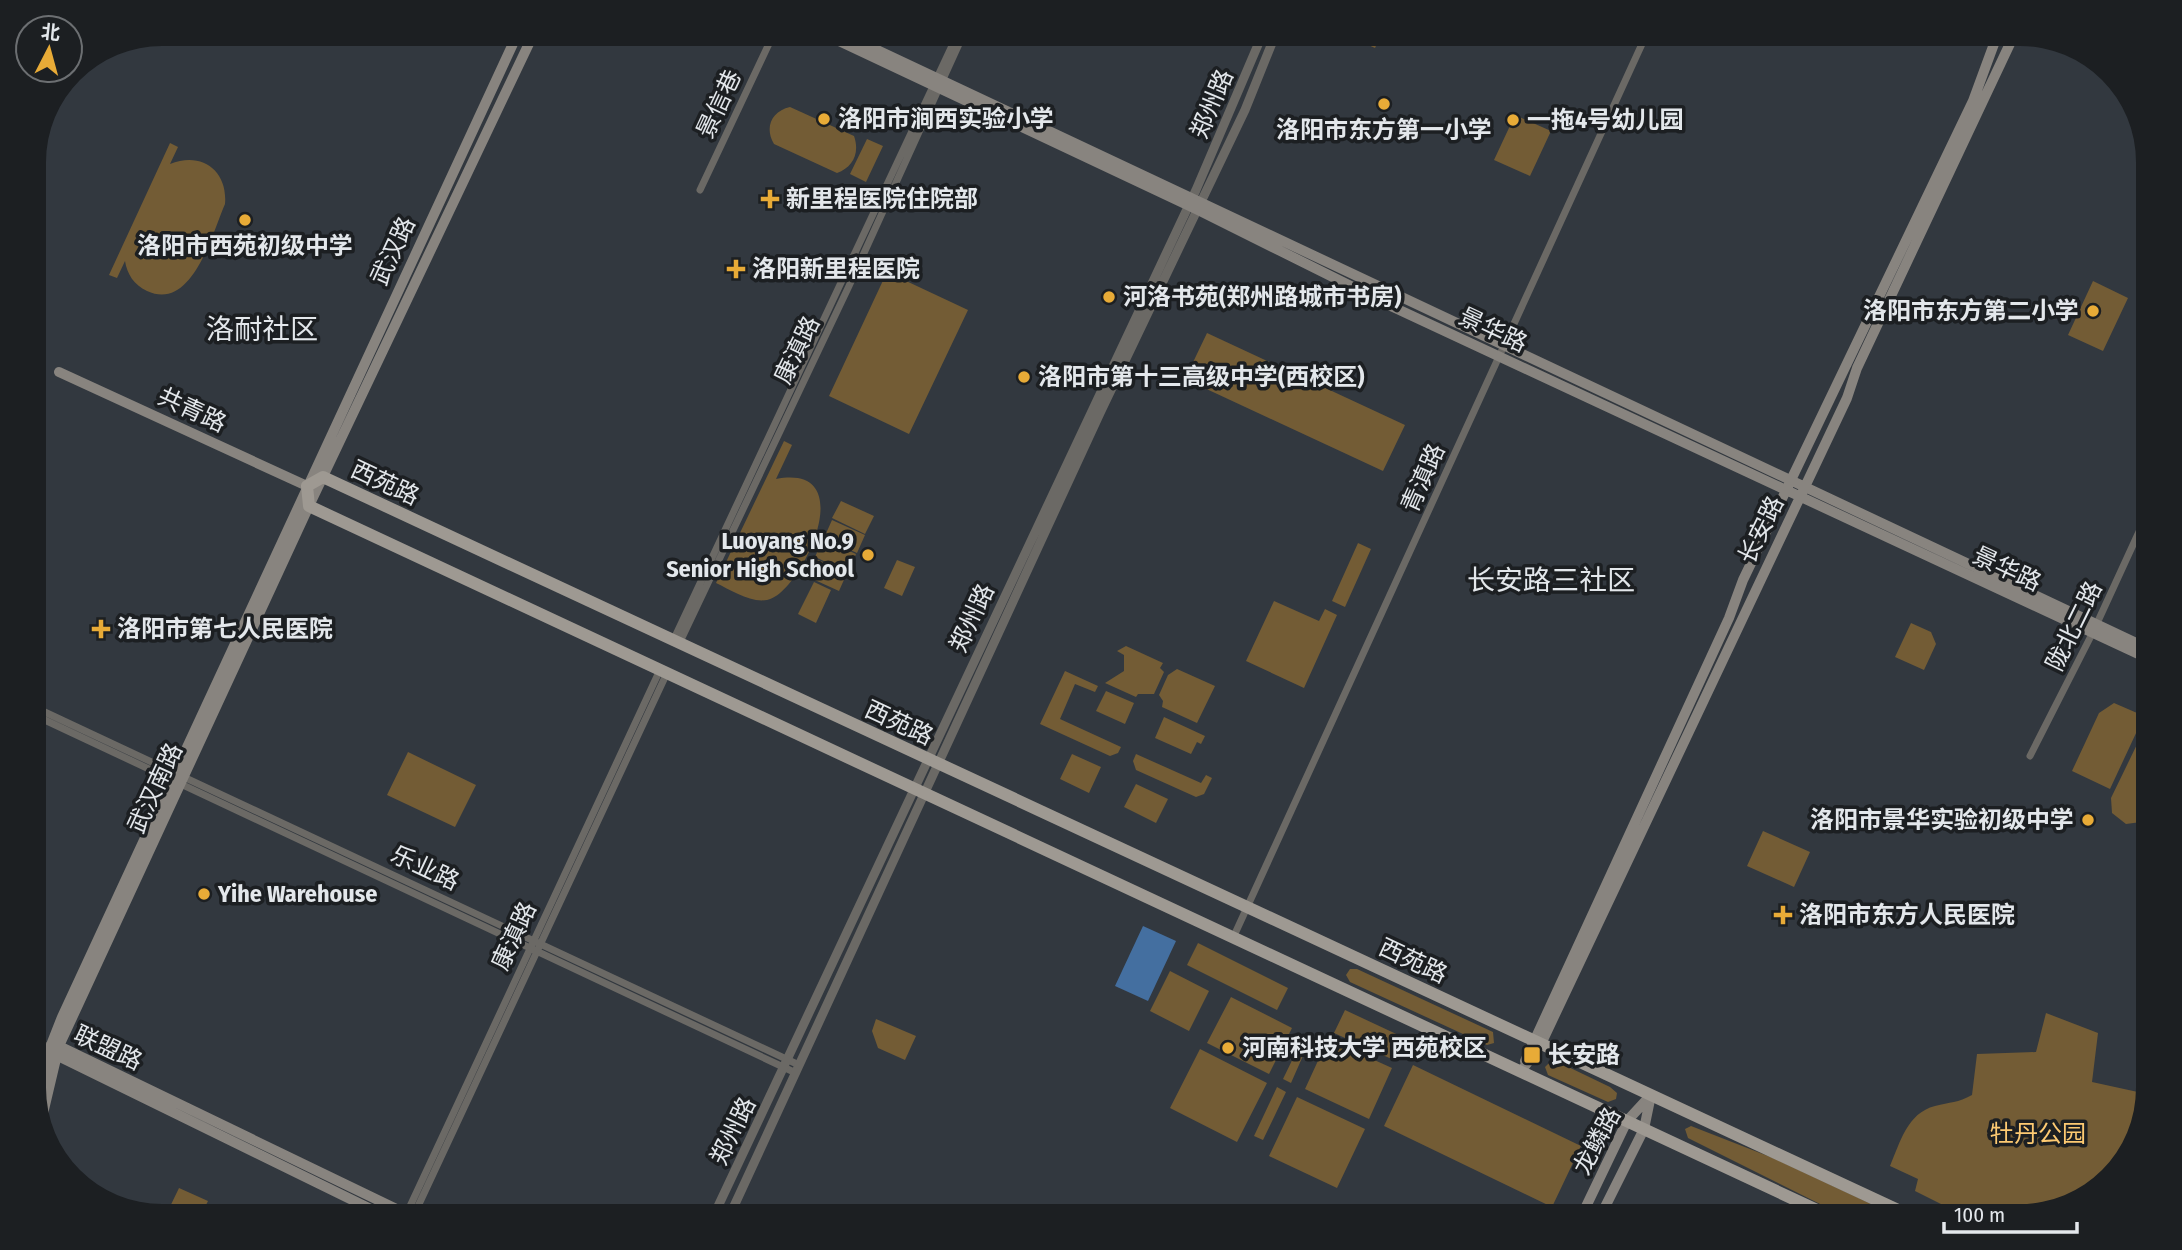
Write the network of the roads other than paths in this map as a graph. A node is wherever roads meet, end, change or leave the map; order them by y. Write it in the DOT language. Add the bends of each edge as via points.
graph roads {
  1 [pos="509,46"];
  2 [pos="527,46"];
  3 [pos="768,46"];
  4 [pos="852,46"];
  5 [pos="866,46"];
  6 [pos="953,46"];
  7 [pos="957,46"];
  8 [pos="1258,46"];
  9 [pos="1271,46"];
  10 [pos="1641,46"];
  11 [pos="1993,46"];
  12 [pos="2009,46"];
  13 [pos="938,83"];
  14 [pos="700,190"];
  15 [pos="1195,204"];
  16 [pos="1501,351"];
  17 [pos="59,372"];
  18 [pos="323,477"];
  19 [pos="1789,485"];
  20 [pos="307,486"];
  21 [pos="1803,491"];
  22 [pos="309,506"];
  23 [pos="2136,538"];
  24 [pos="2095,628"];
  25 [pos="675,643"];
  26 [pos="2136,644"];
  27 [pos="2136,652"];
  28 [pos="663,673"];
  29 [pos="46,713"];
  30 [pos="46,721"];
  31 [pos="2031,757"];
  32 [pos="927,760"];
  33 [pos="939,765"];
  34 [pos="178,778"];
  35 [pos="914,786"];
  36 [pos="926,792"];
  37 [pos="1248,908"];
  38 [pos="1233,938"];
  39 [pos="534,945"];
  40 [pos="1537,1042"];
  41 [pos="46,1046"];
  42 [pos="55,1049"];
  43 [pos="787,1063"];
  44 [pos="798,1069"];
  45 [pos="1522,1070"];
  46 [pos="46,1076"];
  47 [pos="1651,1095"];
  48 [pos="46,1096"];
  49 [pos="1627,1121"];
  50 [pos="1644,1129"];
  51 [pos="361,1204"];
  52 [pos="384,1204"];
  53 [pos="415,1204"];
  54 [pos="719,1204"];
  55 [pos="735,1204"];
  56 [pos="1587,1204"];
  57 [pos="1606,1204"];
  58 [pos="1804,1204"];
  59 [pos="1885,1204"];
  1 -- 20 [label="main road, 武汉路"];
  2 -- 18 [label="main road, 武汉路"];
  3 -- 14 [label="street, 景信巷"];
  4 -- 13 [label="main road, 景华路"];
  5 -- 13 [label="main road, 景华路"];
  6 -- 13 [label="street, 康滇路"];
  7 -- 13 [label="street, 康滇路"];
  8 -- 15 [label="street, 郑州路"];
  9 -- 15 [label="street, 郑州路" via="1245,110"];
  10 -- 16 [label="street, 青滇路"];
  11 -- 19 [label="main road, 长安路" via="1973,101"];
  12 -- 21 [label="main road, 长安路"];
  13 -- 15 [label="main road, 景华路"];
  13 -- 25 [label="street, 康滇路" via="849,286"];
  15 -- 16 [label="main road, 景华路"];
  15 -- 32 [label="street, 郑州路"];
  15 -- 33 [label="street, 郑州路"];
  16 -- 19 [label="main road, 景华路"];
  16 -- 37 [label="street, 青滇路"];
  17 -- 20 [label="main road, 共青路"];
  18 -- 20 [label="main road, 西苑路"];
  18 -- 22 [label="main road, 武汉南路"];
  18 -- 25 [label="main road, 西苑路"];
  19 -- 21 [label="main road, 景华路"];
  19 -- 40 [label="main road, 长安路"];
  20 -- 22 [label="main road"];
  20 -- 34 [label="main road, 武汉南路"];
  21 -- 24 [label="main road, 景华路"];
  21 -- 40 [label="main road, 长安路"];
  22 -- 28 [label="main road"];
  22 -- 34 [label="main road, 武汉南路"];
  23 -- 24 [label="street, 陇北二路"];
  24 -- 26 [label="main road, 景华路"];
  24 -- 27 [label="main road, 景华路"];
  24 -- 31 [label="street, 陇北二路"];
  25 -- 32 [label="main road, 西苑路"];
  28 -- 35 [label="main road"];
  28 -- 39 [label="street, 康滇路"];
  29 -- 34 [label="street, 乐业路"];
  30 -- 34 [label="street, 乐业路"];
  32 -- 33 [label="main road, 西苑路"];
  32 -- 35 [label="street, 郑州路"];
  33 -- 36 [label="street, 郑州路"];
  33 -- 37 [label="main road, 西苑路"];
  34 -- 39 [label="street, 乐业路"];
  34 -- 42 [label="main road, 武汉南路"];
  35 -- 36 [label="main road"];
  35 -- 43 [label="street, 郑州路"];
  36 -- 38 [label="main road"];
  36 -- 44 [label="street, 郑州路"];
  37 -- 38 [label="street, 青滇路"];
  37 -- 40 [label="main road, 西苑路"];
  38 -- 45 [label="main road"];
  39 -- 43 [label="street, 乐业路"];
  39 -- 53 [label="street, 康滇路"];
  40 -- 45 [label="main road, 长安路"];
  40 -- 47 [label="main road, 西苑路"];
  41 -- 42 [label="street"];
  42 -- 46 [label="main road, 武汉南路"];
  42 -- 48 [label="main road, 武汉南路"];
  42 -- 51 [label="main road, 联盟路"];
  42 -- 52 [label="main road, 联盟路"];
  43 -- 44 [label="street, 乐业路"];
  43 -- 54 [label="street, 郑州路"];
  44 -- 55 [label="street, 郑州路"];
  45 -- 49 [label="main road"];
  47 -- 49 [label="main road, 龙鳞路"];
  47 -- 50 [label="main road, 龙鳞路"];
  47 -- 59 [label="main road, 西苑路"];
  49 -- 50 [label="main road"];
  49 -- 56 [label="main road, 龙鳞路"];
  50 -- 57 [label="main road, 龙鳞路"];
  50 -- 58 [label="main road"];
}
